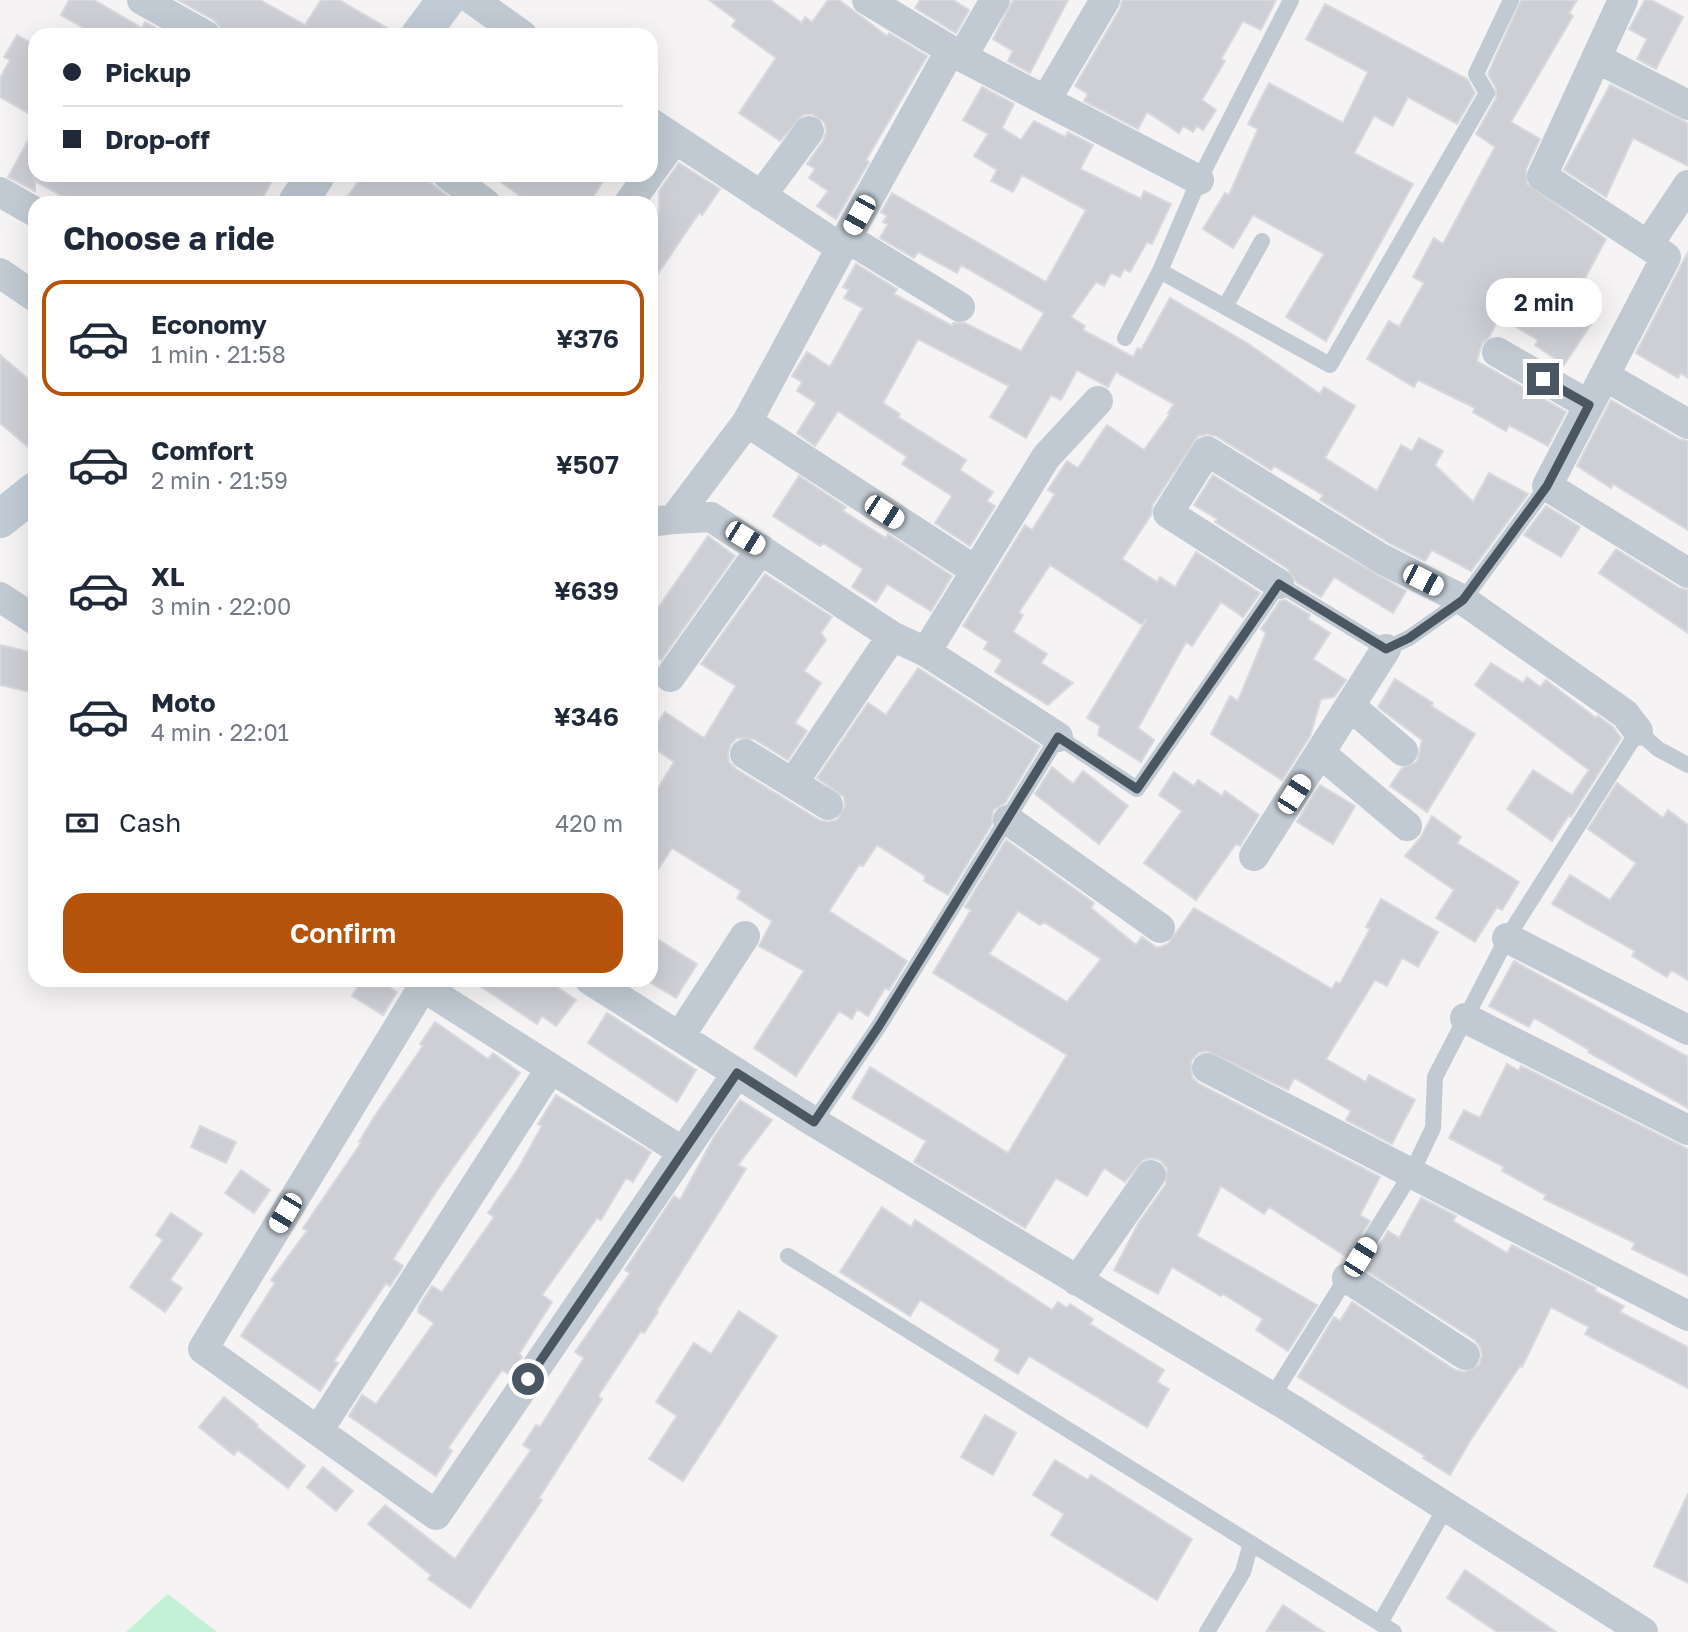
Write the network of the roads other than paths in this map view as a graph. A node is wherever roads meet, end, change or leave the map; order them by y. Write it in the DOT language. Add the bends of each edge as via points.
graph roads {
  1 [pos="142,0"];
  2 [pos="446,0"];
  3 [pos="473,0"];
  4 [pos="867,0"];
  5 [pos="995,0"];
  6 [pos="1104,0"];
  7 [pos="1291,0"];
  8 [pos="1511,0"];
  9 [pos="1623,0"];
  10 [pos="192,28"];
  11 [pos="425,28"];
  12 [pos="512,28"];
  13 [pos="956,54"];
  14 [pos="1596,58"];
  15 [pos="1046,100"];
  16 [pos="1688,104"];
  17 [pos="663,131"];
  18 [pos="809,131"];
  19 [pos="1199,180"];
  20 [pos="457,182"];
  21 [pos="1688,185"];
  22 [pos="0,192"];
  23 [pos="476,196"];
  24 [pos="761,196"];
  25 [pos="28,208"];
  26 [pos="1262,241"];
  27 [pos="844,243"];
  28 [pos="1668,257"];
  29 [pos="1160,271"];
  30 [pos="0,273"];
  31 [pos="28,293"];
  32 [pos="960,307"];
  33 [pos="1225,307"];
  34 [pos="1125,338"];
  35 [pos="1497,352"];
  36 [pos="1605,376"];
  37 [pos="1098,401"];
  38 [pos="1589,405"];
  39 [pos="747,422"];
  40 [pos="1688,424"];
  41 [pos="1547,486"];
  42 [pos="28,497"];
  43 [pos="0,519"];
  44 [pos="662,521"];
  45 [pos="761,549"];
  46 [pos="976,571"];
  47 [pos="1688,573"];
  48 [pos="1279,584"];
  49 [pos="0,597"];
  50 [pos="1463,600"];
  51 [pos="28,615"];
  52 [pos="892,636"];
  53 [pos="1386,649"];
  54 [pos="926,652"];
  55 [pos="670,677"];
  56 [pos="1349,706"];
  57 [pos="1638,731"];
  58 [pos="1058,737"];
  59 [pos="1403,751"];
  60 [pos="1320,752"];
  61 [pos="745,754"];
  62 [pos="1688,765"];
  63 [pos="793,783"];
  64 [pos="828,806"];
  65 [pos="1008,820"];
  66 [pos="1407,825"];
  67 [pos="1254,856"];
  68 [pos="1160,928"];
  69 [pos="745,936"];
  70 [pos="1507,938"];
  71 [pos="423,987"];
  72 [pos="431,987"];
  73 [pos="601,987"];
  74 [pos="1465,1018"];
  75 [pos="1688,1030"];
  76 [pos="680,1036"];
  77 [pos="551,1068"];
  78 [pos="1207,1068"];
  79 [pos="737,1073"];
  80 [pos="814,1122"];
  81 [pos="1688,1130"];
  82 [pos="683,1152"];
  83 [pos="1411,1174"];
  84 [pos="1151,1175"];
  85 [pos="788,1256"];
  86 [pos="1347,1278"];
  87 [pos="1077,1281"];
  88 [pos="1688,1316"];
  89 [pos="1465,1355"];
  90 [pos="1272,1397"];
  91 [pos="318,1431"];
  92 [pos="1446,1507"];
  93 [pos="1251,1543"];
  94 [pos="1387,1628"];
  95 [pos="1207,1632"];
  96 [pos="1643,1632"];
  1 -- 10 [label="street"];
  2 -- 11 [label="main road"];
  3 -- 12 [label="street"];
  4 -- 13 [label="street"];
  5 -- 13 [label="street"];
  6 -- 15 [label="street"];
  7 -- 19 [label="lane"];
  8 -- 33 [label="lane" via="1476,74 1487,93 1329,365"];
  9 -- 14 [label="street"];
  13 -- 15 [label="street"];
  13 -- 27 [label="street"];
  14 -- 16 [label="street"];
  14 -- 28 [label="street" via="1542,176"];
  15 -- 19 [label="street"];
  17 -- 24 [label="street"];
  18 -- 24 [label="street"];
  19 -- 29 [label="lane"];
  20 -- 23 [label="street"];
  21 -- 28 [label="street"];
  22 -- 25 [label="street"];
  24 -- 27 [label="street"];
  26 -- 33 [label="lane"];
  27 -- 32 [label="street"];
  27 -- 39 [label="street"];
  28 -- 36 [label="street"];
  29 -- 33 [label="lane"];
  29 -- 34 [label="lane"];
  30 -- 31 [label="street"];
  35 -- 38 [label="street"];
  36 -- 38 [label="street"];
  36 -- 40 [label="street"];
  37 -- 46 [label="street" via="1046,457"];
  38 -- 41 [label="street"];
  39 -- 44 [label="street"];
  39 -- 46 [label="street"];
  41 -- 47 [label="street"];
  41 -- 50 [label="lane"];
  42 -- 43 [label="main road"];
  44 -- 45 [label="street" via="711,517"];
  45 -- 52 [label="street"];
  45 -- 55 [label="street"];
  46 -- 54 [label="street"];
  48 -- 50 [label="street" via="1168,513 1207,451 1382,559"];
  48 -- 53 [label="lane"];
  48 -- 58 [label="lane" via="1137,789"];
  49 -- 51 [label="street"];
  50 -- 53 [label="lane"];
  50 -- 57 [label="street" via="1625,714"];
  52 -- 54 [label="street"];
  52 -- 63 [label="street"];
  53 -- 56 [label="street"];
  54 -- 58 [label="street"];
  56 -- 59 [label="street"];
  56 -- 60 [label="street"];
  57 -- 62 [label="lane" via="1658,749"];
  57 -- 70 [label="lane"];
  58 -- 65 [label="lane"];
  60 -- 66 [label="street"];
  60 -- 67 [label="street"];
  61 -- 63 [label="street"];
  63 -- 64 [label="street"];
  65 -- 68 [label="street"];
  65 -- 80 [label="lane"];
  69 -- 76 [label="street"];
  70 -- 74 [label="lane"];
  70 -- 75 [label="street"];
  71 -- 91 [label="street" via="203,1349"];
  72 -- 77 [label="street"];
  73 -- 76 [label="street"];
  74 -- 81 [label="street"];
  74 -- 83 [label="lane" via="1435,1077 1433,1128"];
  76 -- 79 [label="street"];
  77 -- 82 [label="street"];
  77 -- 91 [label="street"];
  78 -- 83 [label="street"];
  79 -- 80 [label="street"];
  79 -- 82 [label="street"];
  80 -- 87 [label="street"];
  82 -- 91 [label="street" via="436,1515"];
  83 -- 86 [label="lane"];
  83 -- 88 [label="street"];
  84 -- 87 [label="street"];
  85 -- 93 [label="lane"];
  86 -- 89 [label="street"];
  86 -- 90 [label="lane"];
  87 -- 90 [label="street"];
  90 -- 92 [label="street"];
  92 -- 94 [label="lane"];
  92 -- 96 [label="street"];
  93 -- 94 [label="lane"];
  93 -- 95 [label="lane" via="1243,1572"];
}
